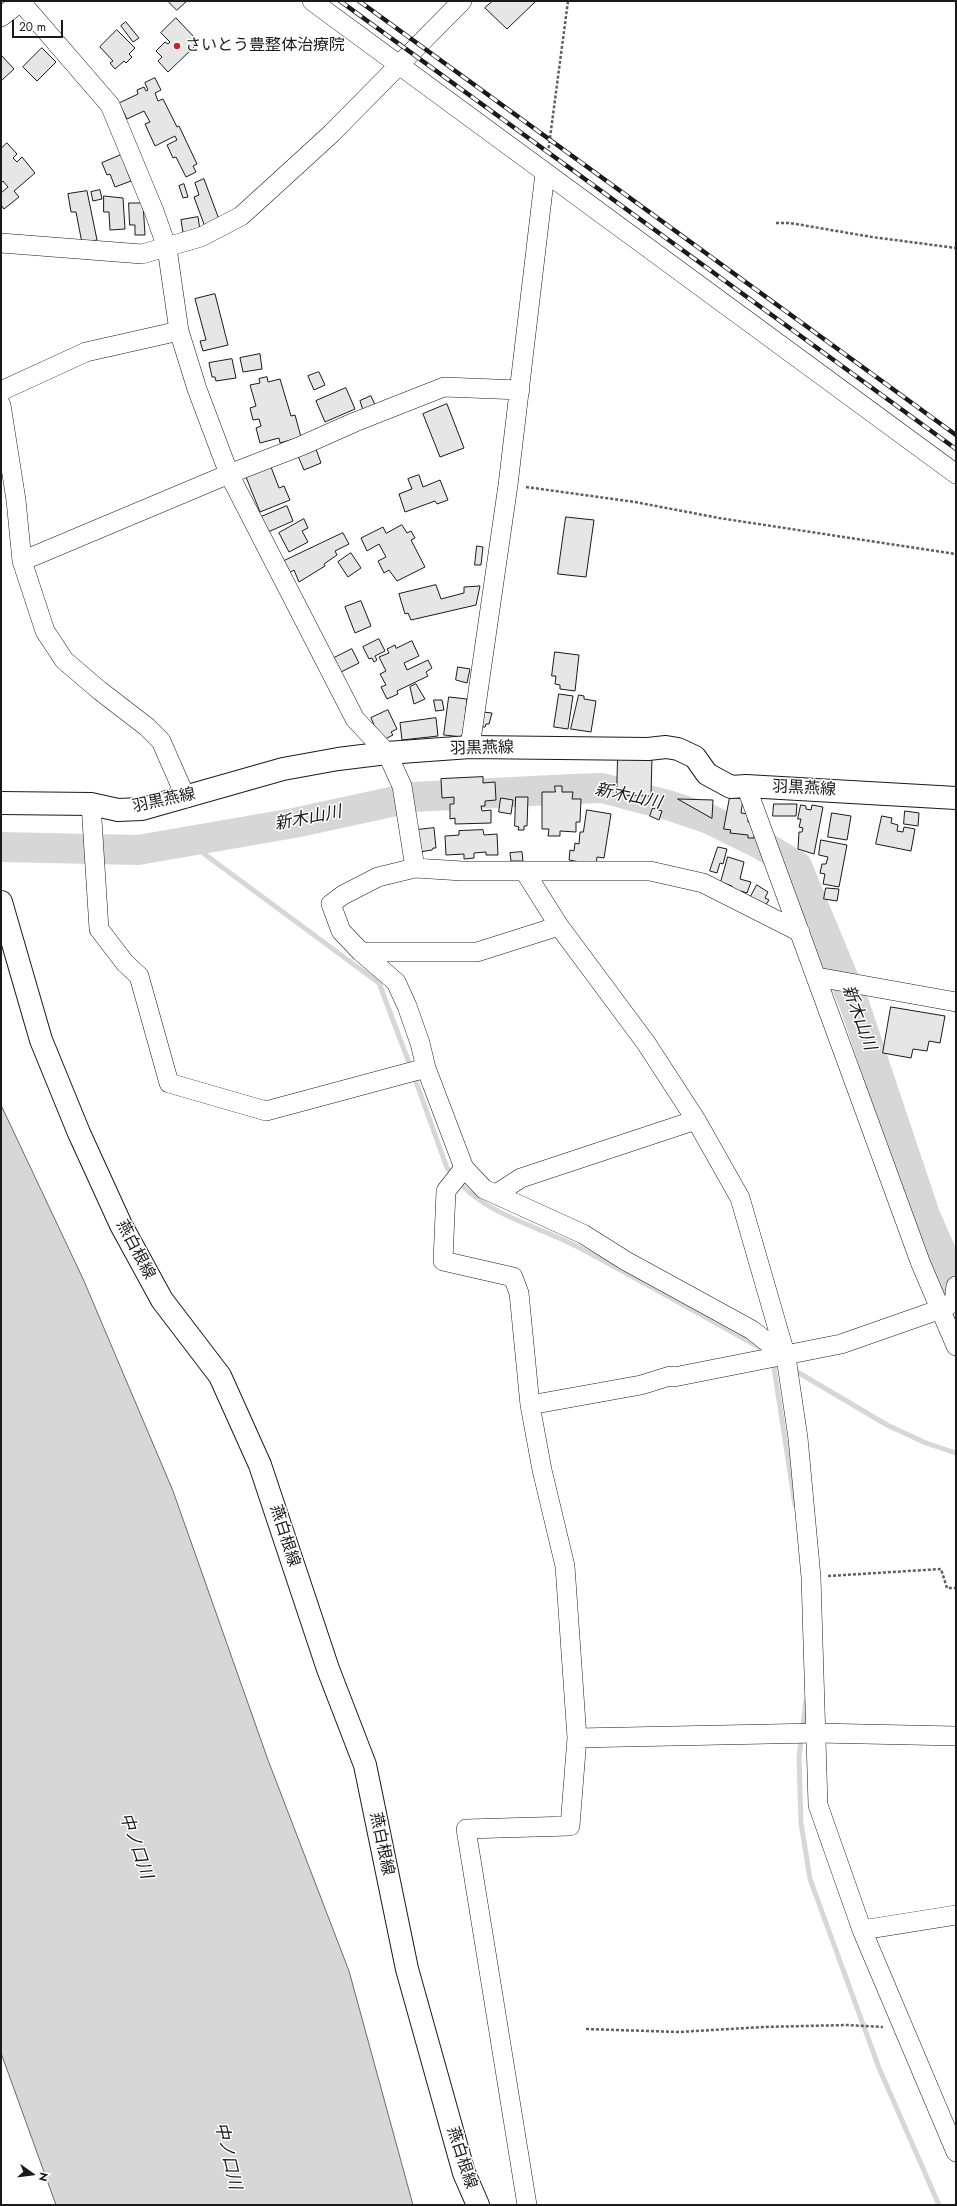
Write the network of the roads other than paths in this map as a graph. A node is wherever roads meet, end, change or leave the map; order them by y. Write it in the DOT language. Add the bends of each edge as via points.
graph roads {
  1 [pos="21,1"];
  2 [pos="312,1"];
  3 [pos="462,1"];
  4 [pos="1,17"];
  5 [pos="398,65"];
  6 [pos="545,173"];
  7 [pos="1,243"];
  8 [pos="166,248"];
  9 [pos="179,331"];
  10 [pos="520,390"];
  11 [pos="1,391"];
  12 [pos="1,405"];
  13 [pos="229,474"];
  14 [pos="956,474"];
  15 [pos="22,561"];
  16 [pos="470,747"];
  17 [pos="387,753"];
  18 [pos="746,786"];
  19 [pos="186,798"];
  20 [pos="956,798"];
  21 [pos="1,803"];
  22 [pos="91,804"];
  23 [pos="415,868"];
  24 [pos="525,872"];
  25 [pos="1,902"];
  26 [pos="559,926"];
  27 [pos="800,932"];
  28 [pos="361,952"];
  29 [pos="818,977"];
  30 [pos="956,1002"];
  31 [pos="426,1068"];
  32 [pos="696,1120"];
  33 [pos="464,1168"];
  34 [pos="496,1194"];
  35 [pos="956,1286"];
  36 [pos="941,1309"];
  37 [pos="956,1346"];
  38 [pos="786,1357"];
  39 [pos="530,1405"];
  40 [pos="817,1732"];
  41 [pos="956,1736"];
  42 [pos="576,1738"];
  43 [pos="956,1915"];
  44 [pos="862,1930"];
  45 [pos="947,2112"];
  46 [pos="956,2152"];
  47 [pos="478,2205"];
  48 [pos="527,2205"];
  1 -- 4 [label="street"];
  1 -- 8 [label="street" via="110,105 154,211"];
  2 -- 5 [label="street"];
  3 -- 5 [label="street"];
  5 -- 6 [label="street"];
  5 -- 8 [label="street" via="332,133 241,216 201,237"];
  6 -- 10 [label="street"];
  6 -- 14 [label="street"];
  7 -- 8 [label="street" via="142,254"];
  8 -- 9 [label="street"];
  9 -- 11 [label="street" via="86,352"];
  9 -- 13 [label="street" via="197,389"];
  10 -- 13 [label="street" via="444,387"];
  10 -- 16 [label="street"];
  12 -- 15 [label="street" via="16,500"];
  13 -- 15 [label="street"];
  13 -- 17 [label="street" via="355,719"];
  15 -- 19 [label="street" via="45,631 64,660 161,741"];
  16 -- 17 [label="main road, 羽黒燕線"];
  16 -- 18 [label="main road, 羽黒燕線" via="678,749 695,757 707,774 731,786"];
  17 -- 19 [label="main road, 羽黒燕線" via="338,758 283,769"];
  17 -- 23 [label="street" via="402,786"];
  18 -- 20 [label="main road, 羽黒燕線"];
  18 -- 27 [label="street"];
  19 -- 22 [label="main road, 羽黒燕線" via="142,809 118,810"];
  21 -- 22 [label="main road, 羽黒燕線"];
  22 -- 31 [label="street" via="99,929 125,963 139,976 169,1083 266,1111"];
  23 -- 24 [label="street"];
  23 -- 28 [label="street" via="378,876 331,904 341,931"];
  24 -- 26 [label="street"];
  24 -- 27 [label="street" via="650,871 671,875 703,883"];
  25 -- 47 [label="main road, 燕白根線" via="41,1040 78,1133 121,1225 162,1300 220,1376 260,1465 328,1670 365,1765 407,1969 464,2173"];
  26 -- 28 [label="street" via="477,952"];
  26 -- 32 [label="street" via="646,1043"];
  27 -- 29 [label="street"];
  28 -- 31 [label="street" via="396,982 420,1043"];
  29 -- 30 [label="street"];
  29 -- 36 [label="street" via="921,1264"];
  31 -- 33 [label="street"];
  32 -- 34 [label="street" via="521,1178"];
  32 -- 38 [label="street" via="740,1198"];
  33 -- 34 [label="street" via="484,1188"];
  33 -- 39 [label="street" via="446,1191 444,1261 513,1277 520,1293"];
  34 -- 38 [label="street" via="583,1234 626,1261 752,1330"];
  35 -- 36 [label="street" via="954,1302"];
  36 -- 37 [label="street"];
  36 -- 38 [label="street" via="841,1344"];
  38 -- 39 [label="street" via="670,1376 641,1385"];
  38 -- 40 [label="street" via="798,1438 811,1577"];
  39 -- 42 [label="street" via="564,1566"];
  40 -- 41 [label="street"];
  40 -- 42 [label="street"];
  40 -- 44 [label="street" via="818,1805"];
  42 -- 48 [label="street" via="570,1826 466,1828"];
  43 -- 44 [label="street"];
  44 -- 45 [label="street" via="902,2029"];
  45 -- 46 [label="street"];
}
